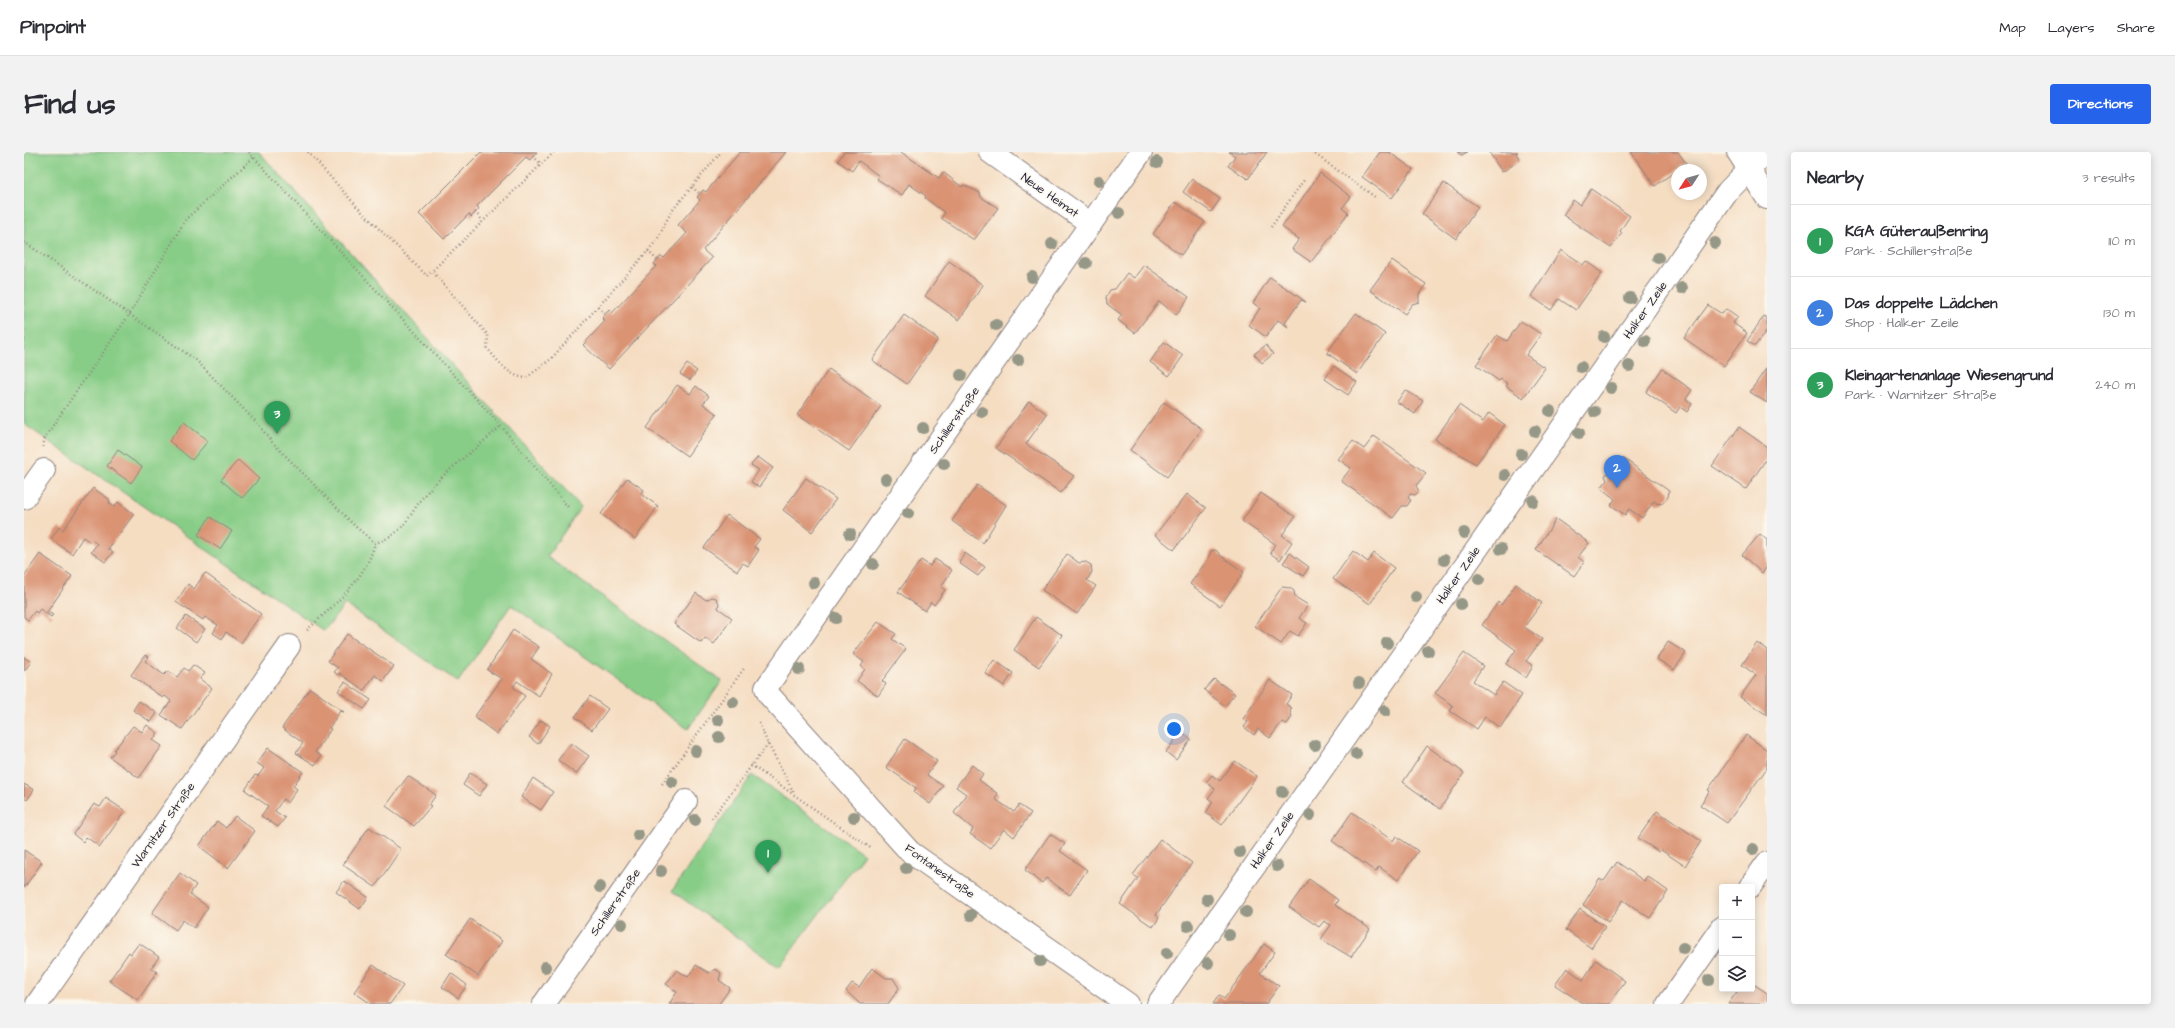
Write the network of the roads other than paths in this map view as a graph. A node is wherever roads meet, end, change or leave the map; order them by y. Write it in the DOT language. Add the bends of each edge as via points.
graph roads {
  1 [pos="990,152"];
  2 [pos="1141,152"];
  3 [pos="1766,152"];
  4 [pos="1743,161"];
  5 [pos="1767,198"];
  6 [pos="1091,224"];
  7 [pos="42,472"];
  8 [pos="24,498"];
  9 [pos="289,646"];
  10 [pos="766,688"];
  11 [pos="686,801"];
  12 [pos="1767,863"];
  13 [pos="1752,884"];
  14 [pos="1719,931"];
  15 [pos="37,1004"];
  16 [pos="544,1004"];
  17 [pos="1128,1004"];
  18 [pos="1158,1004"];
  19 [pos="1668,1004"];
  1 -- 6 [label="street, Neue Heimat"];
  2 -- 6 [label="street, Schillerstraße"];
  3 -- 4 [label="street, Halker Zeile"];
  4 -- 5 [label="street"];
  4 -- 18 [label="street, Halker Zeile" via="1728,191"];
  6 -- 10 [label="street, Schillerstraße"];
  7 -- 8 [label="street"];
  9 -- 15 [label="street, Warnitzer Straße"];
  10 -- 17 [label="street, Fontanestraße" via="769,695 910,852"];
  11 -- 16 [label="street, Schillerstraße"];
  12 -- 13 [label="street"];
  14 -- 19 [label="street"];
}
